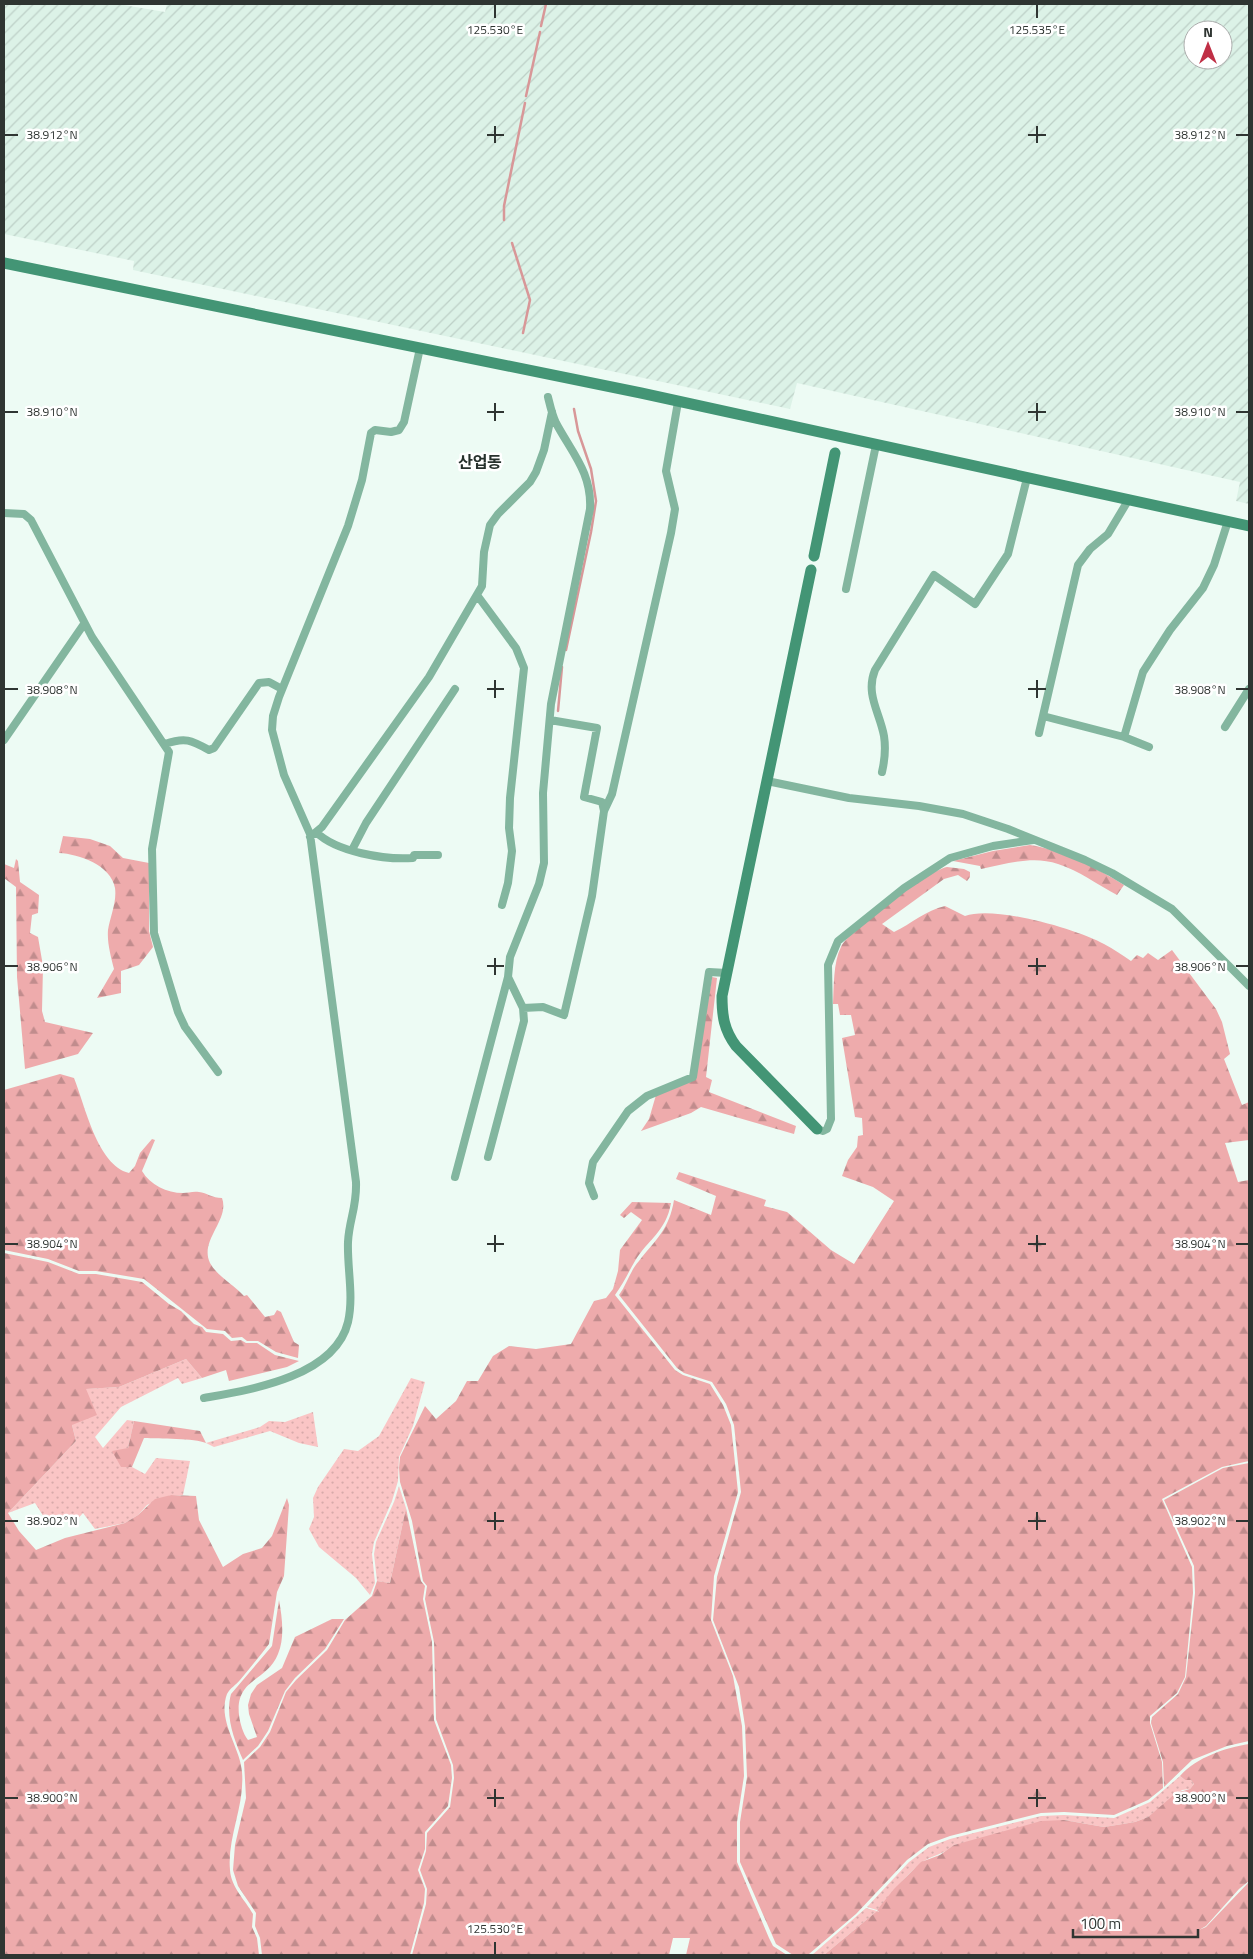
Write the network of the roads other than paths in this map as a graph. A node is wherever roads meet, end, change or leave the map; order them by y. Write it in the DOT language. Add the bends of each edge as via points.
graph roads {
  1 [pos="4,263"];
  2 [pos="420,348"];
  3 [pos="548,397"];
  4 [pos="678,402"];
  5 [pos="552,410"];
  6 [pos="876,446"];
  7 [pos="835,453"];
  8 [pos="1027,478"];
  9 [pos="1129,499"];
  10 [pos="4,513"];
  11 [pos="1228,521"];
  12 [pos="1249,526"];
  13 [pos="814,556"];
  14 [pos="811,570"];
  15 [pos="846,588"];
  16 [pos="477,595"];
  17 [pos="84,624"];
  18 [pos="282,689"];
  19 [pos="454,689"];
  20 [pos="1249,689"];
  21 [pos="1043,716"];
  22 [pos="550,720"];
  23 [pos="1225,727"];
  24 [pos="1039,733"];
  25 [pos="1124,737"];
  26 [pos="4,740"];
  27 [pos="165,744"];
  28 [pos="1149,747"];
  29 [pos="882,772"];
  30 [pos="767,781"];
  31 [pos="604,811"];
  32 [pos="313,834"];
  33 [pos="1033,840"];
  34 [pos="352,850"];
  35 [pos="438,855"];
  36 [pos="502,905"];
  37 [pos="727,973"];
  38 [pos="508,978"];
  39 [pos="1249,986"];
  40 [pos="523,1008"];
  41 [pos="218,1072"];
  42 [pos="817,1129"];
  43 [pos="488,1157"];
  44 [pos="454,1177"];
  45 [pos="594,1196"];
  46 [pos="204,1398"];
  1 -- 2 [label="main road"];
  2 -- 4 [label="main road"];
  2 -- 18 [label="street" via="404,422 399,430 375,430 371,434 362,480 338,555"];
  3 -- 5 [label="street"];
  4 -- 6 [label="main road"];
  4 -- 31 [label="street" via="666,471 675,509 671,533 612,794"];
  5 -- 16 [label="street" via="536,472 490,526 484,552 484,579"];
  5 -- 22 [label="street" via="586,474 591,494"];
  6 -- 8 [label="main road"];
  6 -- 15 [label="street"];
  7 -- 13 [label="main road"];
  8 -- 9 [label="main road"];
  8 -- 29 [label="street" via="1008,554 974,604 934,574 874,670 871,693 886,756"];
  9 -- 11 [label="main road"];
  9 -- 21 [label="street" via="1108,534 1090,549 1078,565"];
  10 -- 17 [label="street" via="24,514 31,520"];
  11 -- 12 [label="main road"];
  11 -- 25 [label="street" via="1203,588 1143,672"];
  14 -- 30 [label="main road"];
  16 -- 32 [label="street" via="428,677"];
  16 -- 36 [label="street" via="516,648 524,668 510,798 512,851"];
  17 -- 26 [label="street"];
  17 -- 27 [label="street" via="128,694"];
  18 -- 27 [label="street" via="269,682 260,683 214,748 209,750 180,739"];
  18 -- 32 [label="street" via="273,716 272,735 284,775"];
  19 -- 34 [label="street" via="366,823"];
  20 -- 23 [label="street"];
  21 -- 24 [label="street"];
  21 -- 25 [label="street"];
  22 -- 31 [label="street" via="597,728 584,797 602,802"];
  22 -- 38 [label="street" via="544,793 544,863 540,884 510,957"];
  25 -- 28 [label="street"];
  27 -- 41 [label="street" via="169,759 152,849 154,933 178,1012"];
  30 -- 33 [label="street" via="849,798 950,811"];
  30 -- 37 [label="main road"];
  31 -- 40 [label="street" via="592,896 564,1015 543,1007"];
  32 -- 34 [label="street"];
  32 -- 46 [label="street" via="356,1182 357,1201 348,1244 348,1323 332,1349 304,1369 256,1388"];
  33 -- 39 [label="street" via="1112,873 1172,909"];
  33 -- 42 [label="street" via="993,846 950,858 897,893 838,942 828,965 831,1119 827,1129"];
  34 -- 35 [label="street" via="394,859"];
  37 -- 42 [label="main road" via="722,1011 727,1034"];
  37 -- 45 [label="street" via="709,972 694,1077 647,1096 628,1111 593,1162 589,1183"];
  38 -- 40 [label="street"];
  38 -- 44 [label="street"];
  40 -- 43 [label="street" via="520,1040"];
}
